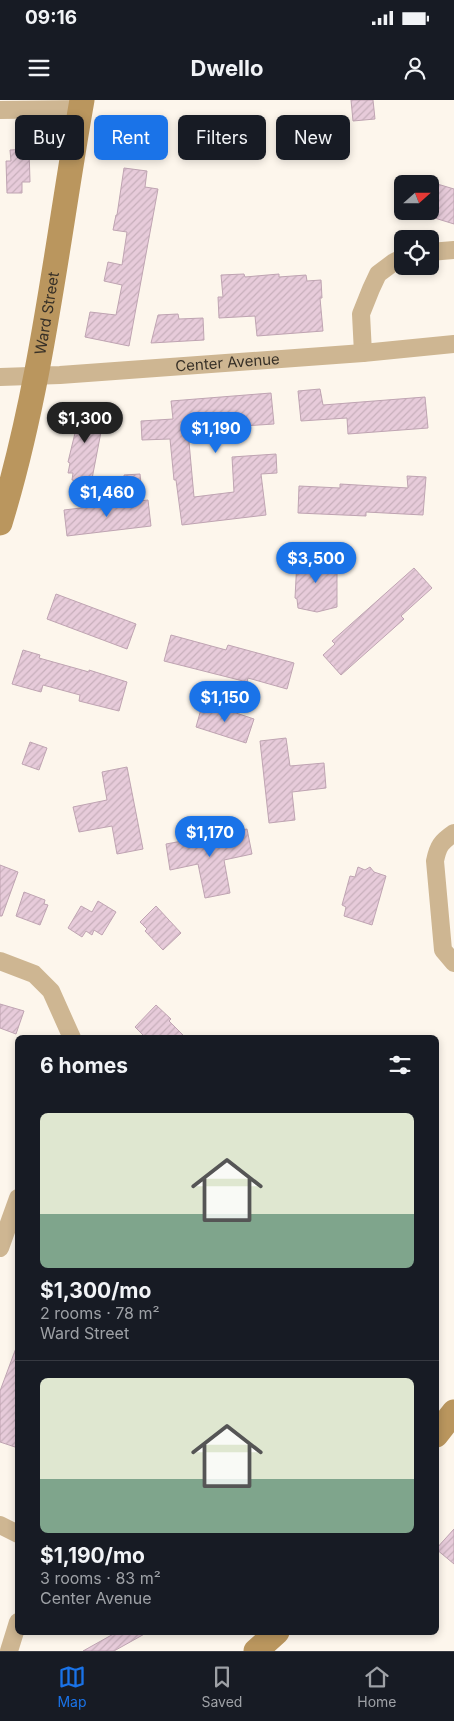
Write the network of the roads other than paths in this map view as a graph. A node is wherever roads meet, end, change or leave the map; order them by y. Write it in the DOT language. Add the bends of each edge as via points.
graph roads {
  1 [pos="81,104"];
  2 [pos="0,110"];
  3 [pos="454,250"];
  4 [pos="439,251"];
  5 [pos="394,262"];
  6 [pos="454,344"];
  7 [pos="363,353"];
  8 [pos="0,377"];
  9 [pos="36,377"];
  10 [pos="0,523"];
  11 [pos="454,833"];
  12 [pos="0,961"];
  13 [pos="454,963"];
  14 [pos="71,1035"];
  15 [pos="15,1206"];
  16 [pos="0,1248"];
  17 [pos="454,1412"];
  18 [pos="439,1431"];
  19 [pos="0,1525"];
  20 [pos="15,1532"];
  21 [pos="15,1633"];
  22 [pos="274,1635"];
  23 [pos="10,1651"];
  24 [pos="256,1651"];
  1 -- 2 [label="street"];
  1 -- 9 [label="main road, Ward Street"];
  3 -- 4 [label="street"];
  5 -- 7 [label="street" via="378,274 361,314"];
  6 -- 7 [label="street, Center Avenue"];
  7 -- 9 [label="street, Center Avenue"];
  8 -- 9 [label="street, Center Avenue"];
  9 -- 10 [label="main road, Ward Street" via="14,479"];
  11 -- 13 [label="street" via="438,847 435,861 443,950"];
  12 -- 14 [label="street" via="34,974 51,991"];
  15 -- 16 [label="street"];
  17 -- 18 [label="main road"];
  19 -- 20 [label="street"];
  21 -- 23 [label="street"];
  22 -- 24 [label="main road"];
}
